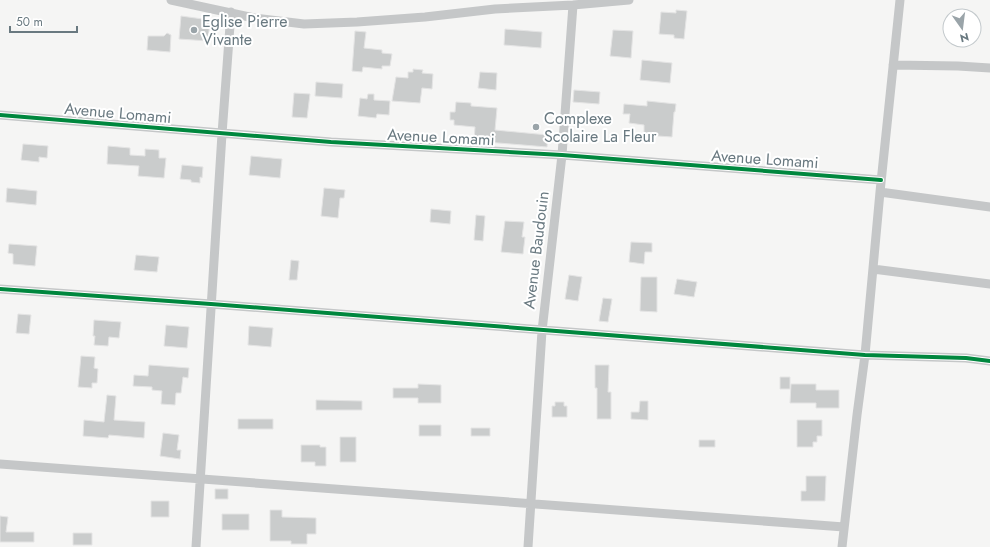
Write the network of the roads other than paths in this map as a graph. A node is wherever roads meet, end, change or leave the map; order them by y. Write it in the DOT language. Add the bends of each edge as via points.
graph roads {
  1 [pos="171,0"];
  2 [pos="629,0"];
  3 [pos="900,0"];
  4 [pos="573,5"];
  5 [pos="231,12"];
  6 [pos="893,65"];
  7 [pos="990,68"];
  8 [pos="0,115"];
  9 [pos="222,134"];
  10 [pos="562,155"];
  11 [pos="881,180"];
  12 [pos="880,192"];
  13 [pos="990,207"];
  14 [pos="873,269"];
  15 [pos="990,284"];
  16 [pos="0,289"];
  17 [pos="211,304"];
  18 [pos="542,331"];
  19 [pos="865,355"];
  20 [pos="990,361"];
  21 [pos="0,464"];
  22 [pos="201,479"];
  23 [pos="531,504"];
  24 [pos="844,527"];
  25 [pos="196,547"];
  26 [pos="528,547"];
  27 [pos="842,547"];
  1 -- 5 [label="street"];
  2 -- 4 [label="street"];
  3 -- 6 [label="street"];
  4 -- 5 [label="street" via="304,24 254,18"];
  4 -- 10 [label="street, Avenue Baudouin"];
  5 -- 9 [label="street"];
  6 -- 7 [label="street"];
  6 -- 11 [label="street"];
  8 -- 9 [label="street, Avenue Lomami"];
  9 -- 10 [label="street, Avenue Lomami"];
  9 -- 17 [label="street"];
  10 -- 11 [label="street, Avenue Lomami"];
  10 -- 18 [label="street, Avenue Baudouin"];
  11 -- 12 [label="street"];
  12 -- 13 [label="street"];
  12 -- 14 [label="street"];
  14 -- 15 [label="street"];
  14 -- 19 [label="street"];
  16 -- 17 [label="street"];
  17 -- 18 [label="street"];
  17 -- 22 [label="street"];
  18 -- 19 [label="street"];
  18 -- 23 [label="street, Avenue Baudouin"];
  19 -- 20 [label="street"];
  19 -- 24 [label="street"];
  21 -- 22 [label="street"];
  22 -- 23 [label="street"];
  22 -- 25 [label="street"];
  23 -- 24 [label="street"];
  23 -- 26 [label="street, Avenue Baudouin"];
  24 -- 27 [label="street"];
}
